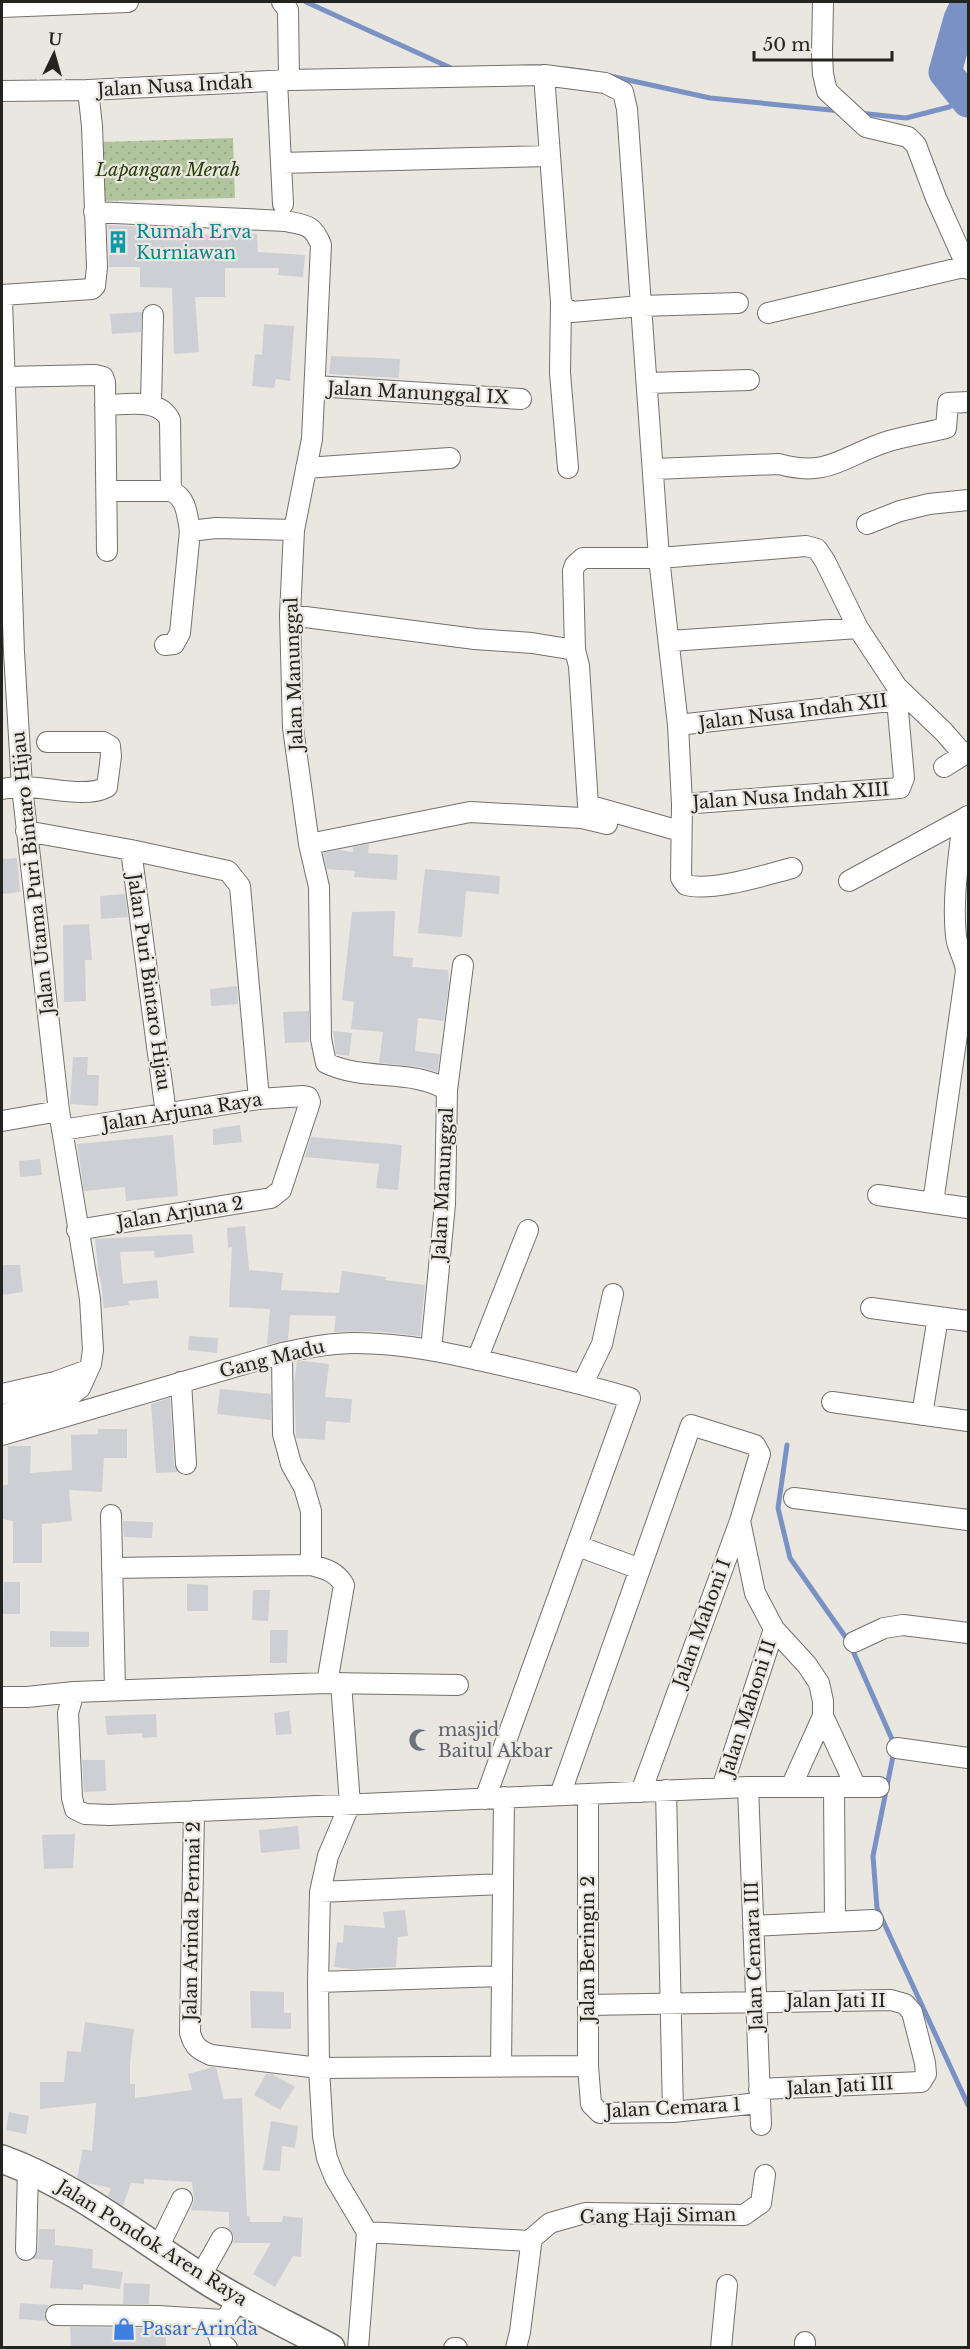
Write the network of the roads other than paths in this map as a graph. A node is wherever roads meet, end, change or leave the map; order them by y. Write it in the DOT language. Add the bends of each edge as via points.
graph roads {
  1 [pos="128,2"];
  2 [pos="282,2"];
  3 [pos="823,2"];
  4 [pos="2,7"];
  5 [pos="544,75"];
  6 [pos="283,81"];
  7 [pos="88,90"];
  8 [pos="2,91"];
  9 [pos="549,156"];
  10 [pos="281,163"];
  11 [pos="284,204"];
  12 [pos="94,212"];
  13 [pos="968,267"];
  14 [pos="2,298"];
  15 [pos="561,302"];
  16 [pos="738,303"];
  17 [pos="641,306"];
  18 [pos="768,313"];
  19 [pos="153,315"];
  20 [pos="2,325"];
  21 [pos="5,378"];
  22 [pos="748,380"];
  23 [pos="648,383"];
  24 [pos="315,386"];
  25 [pos="521,399"];
  26 [pos="969,402"];
  27 [pos="151,404"];
  28 [pos="105,405"];
  29 [pos="450,458"];
  30 [pos="306,468"];
  31 [pos="567,468"];
  32 [pos="654,469"];
  33 [pos="108,491"];
  34 [pos="171,491"];
  35 [pos="969,500"];
  36 [pos="867,524"];
  37 [pos="294,530"];
  38 [pos="190,531"];
  39 [pos="107,551"];
  40 [pos="659,558"];
  41 [pos="290,615"];
  42 [pos="858,628"];
  43 [pos="670,641"];
  44 [pos="165,645"];
  45 [pos="575,650"];
  46 [pos="903,699"];
  47 [pos="678,725"];
  48 [pos="47,742"];
  49 [pos="966,754"];
  50 [pos="944,767"];
  51 [pos="22,787"];
  52 [pos="2,789"];
  53 [pos="682,804"];
  54 [pos="966,818"];
  55 [pos="636,819"];
  56 [pos="26,831"];
  57 [pos="680,831"];
  58 [pos="309,844"];
  59 [pos="131,850"];
  60 [pos="792,868"];
  61 [pos="849,881"];
  62 [pos="464,965"];
  63 [pos="447,1090"];
  64 [pos="259,1099"];
  65 [pos="166,1114"];
  66 [pos="2,1121"];
  67 [pos="61,1121"];
  68 [pos="281,1190"];
  69 [pos="878,1195"];
  70 [pos="933,1203"];
  71 [pos="969,1208"];
  72 [pos="77,1230"];
  73 [pos="528,1230"];
  74 [pos="613,1294"];
  75 [pos="871,1308"];
  76 [pos="938,1317"];
  77 [pos="969,1321"];
  78 [pos="431,1350"];
  79 [pos="282,1353"];
  80 [pos="477,1360"];
  81 [pos="88,1371"];
  82 [pos="181,1382"];
  83 [pos="583,1383"];
  84 [pos="2,1394"];
  85 [pos="832,1402"];
  86 [pos="2,1414"];
  87 [pos="922,1415"];
  88 [pos="969,1421"];
  89 [pos="2,1435"];
  90 [pos="186,1464"];
  91 [pos="794,1498"];
  92 [pos="111,1515"];
  93 [pos="969,1520"];
  94 [pos="740,1521"];
  95 [pos="578,1546"];
  96 [pos="311,1565"];
  97 [pos="112,1568"];
  98 [pos="640,1569"];
  99 [pos="774,1629"];
  100 [pos="969,1633"];
  101 [pos="854,1642"];
  102 [pos="334,1683"];
  103 [pos="458,1685"];
  104 [pos="115,1689"];
  105 [pos="74,1692"];
  106 [pos="2,1697"];
  107 [pos="823,1716"];
  108 [pos="897,1748"];
  109 [pos="969,1758"];
  110 [pos="879,1786"];
  111 [pos="748,1787"];
  112 [pos="791,1787"];
  113 [pos="834,1787"];
  114 [pos="856,1787"];
  115 [pos="722,1788"];
  116 [pos="666,1790"];
  117 [pos="641,1792"];
  118 [pos="588,1794"];
  119 [pos="560,1795"];
  120 [pos="495,1798"];
  121 [pos="350,1804"];
  122 [pos="194,1811"];
  123 [pos="501,1884"];
  124 [pos="320,1892"];
  125 [pos="873,1920"];
  126 [pos="836,1922"];
  127 [pos="753,1926"];
  128 [pos="501,1976"];
  129 [pos="318,1982"];
  130 [pos="755,2001"];
  131 [pos="670,2002"];
  132 [pos="588,2005"];
  133 [pos="588,2066"];
  134 [pos="501,2067"];
  135 [pos="319,2068"];
  136 [pos="921,2082"];
  137 [pos="759,2096"];
  138 [pos="591,2104"];
  139 [pos="673,2112"];
  140 [pos="761,2125"];
  141 [pos="2,2159"];
  142 [pos="28,2169"];
  143 [pos="765,2175"];
  144 [pos="182,2199"];
  145 [pos="367,2232"];
  146 [pos="222,2238"];
  147 [pos="529,2241"];
  148 [pos="158,2248"];
  149 [pos="26,2250"];
  150 [pos="200,2277"];
  151 [pos="727,2285"];
  152 [pos="232,2310"];
  153 [pos="56,2315"];
  154 [pos="227,2348"];
  155 [pos="332,2348"];
  156 [pos="358,2348"];
  157 [pos="516,2348"];
  158 [pos="721,2348"];
  1 -- 4 [label="street"];
  2 -- 6 [label="street, Jalan Nusa Indah" via="288,10"];
  3 -- 13 [label="street" via="822,54 827,92 866,127 908,137 916,145"];
  5 -- 6 [label="street, Jalan Nusa Indah"];
  5 -- 9 [label="street"];
  5 -- 17 [label="street, Jalan Nusa Indah" via="584,80 623,92"];
  6 -- 7 [label="street, Jalan Nusa Indah"];
  6 -- 10 [label="street, Jalan Nusa Indah"];
  7 -- 8 [label="street, Jalan Nusa Indah"];
  7 -- 12 [label="street"];
  9 -- 10 [label="street"];
  9 -- 15 [label="street"];
  10 -- 11 [label="street, Jalan Nusa Indah"];
  12 -- 14 [label="street" via="97,277 92,290"];
  12 -- 24 [label="street, Jalan Manunggal" via="285,220 309,226 321,245"];
  13 -- 18 [label="street"];
  14 -- 20 [label="street, Jalan Utama Puri Bintaro Hijau"];
  15 -- 17 [label="street" via="572,312"];
  15 -- 31 [label="street" via="560,373"];
  16 -- 17 [label="street"];
  17 -- 23 [label="street"];
  19 -- 27 [label="street"];
  20 -- 21 [label="street, Jalan Utama Puri Bintaro Hijau"];
  21 -- 28 [label="street" via="103,377"];
  21 -- 51 [label="street, Jalan Utama Puri Bintaro Hijau"];
  22 -- 23 [label="street"];
  23 -- 32 [label="street"];
  24 -- 25 [label="street, Jalan Manunggal IX"];
  24 -- 30 [label="street, Jalan Manunggal"];
  26 -- 32 [label="street" via="948,403 945,428 883,443 826,466"];
  27 -- 28 [label="street"];
  27 -- 34 [label="street" via="166,412 170,420"];
  28 -- 33 [label="street"];
  29 -- 30 [label="street"];
  30 -- 37 [label="street, Jalan Manunggal"];
  32 -- 40 [label="street"];
  33 -- 34 [label="street"];
  33 -- 39 [label="street"];
  34 -- 38 [label="street" via="182,498"];
  35 -- 36 [label="street" via="929,504"];
  37 -- 38 [label="street"];
  37 -- 41 [label="street, Jalan Manunggal"];
  38 -- 44 [label="street" via="180,633 174,644"];
  40 -- 42 [label="street" via="806,546 817,549"];
  40 -- 43 [label="street"];
  40 -- 45 [label="street" via="579,560 573,571"];
  41 -- 45 [label="street"];
  41 -- 58 [label="street, Jalan Manunggal" via="293,728"];
  42 -- 43 [label="street"];
  42 -- 46 [label="street"];
  43 -- 47 [label="street"];
  45 -- 55 [label="street" via="588,805"];
  46 -- 47 [label="street, Jalan Nusa Indah XII"];
  46 -- 49 [label="street"];
  46 -- 53 [label="street, Jalan Nusa Indah XIII" via="900,788"];
  47 -- 53 [label="street"];
  48 -- 51 [label="street" via="103,742 110,746 107,787 88,792"];
  49 -- 50 [label="street"];
  51 -- 52 [label="street"];
  51 -- 56 [label="street, Jalan Utama Puri Bintaro Hijau"];
  53 -- 57 [label="street"];
  54 -- 61 [label="street"];
  54 -- 70 [label="street" via="958,864 955,932 966,971"];
  55 -- 57 [label="street"];
  55 -- 58 [label="street" via="621,828 582,818 470,812"];
  56 -- 59 [label="street, Jalan Puri Bintaro Hijau"];
  56 -- 67 [label="street, Jalan Utama Puri Bintaro Hijau"];
  57 -- 60 [label="street" via="681,878 695,888"];
  58 -- 63 [label="street, Jalan Manunggal" via="319,887 321,1039 326,1063 368,1075 422,1079"];
  59 -- 64 [label="street, Jalan Puri Bintaro Hijau" via="228,871 240,886"];
  59 -- 65 [label="street, Jalan Puri Bintaro Hijau"];
  62 -- 63 [label="street"];
  63 -- 78 [label="street, Jalan Manunggal" via="445,1204"];
  64 -- 65 [label="street, Jalan Arjuna Raya"];
  64 -- 68 [label="street, Jalan Arjuna Raya" via="303,1096 310,1102"];
  65 -- 67 [label="street, Jalan Arjuna Raya"];
  66 -- 67 [label="street, Jalan Arjuna Raya"];
  67 -- 72 [label="street, Jalan Utama Puri Bintaro Hijau"];
  68 -- 72 [label="street, Jalan Arjuna 2" via="271,1198"];
  69 -- 70 [label="street"];
  70 -- 71 [label="street"];
  72 -- 81 [label="street, Jalan Utama Puri Bintaro Hijau" via="92,1318 93,1350"];
  73 -- 80 [label="street"];
  74 -- 83 [label="street" via="602,1344"];
  75 -- 76 [label="street"];
  76 -- 77 [label="street"];
  76 -- 87 [label="street"];
  78 -- 79 [label="street, Gang Madu" via="354,1343"];
  78 -- 80 [label="street, Gang Madu"];
  79 -- 82 [label="street, Gang Madu"];
  79 -- 96 [label="street" via="283,1434 311,1511"];
  80 -- 83 [label="street, Gang Madu"];
  81 -- 84 [label="street"];
  81 -- 86 [label="street, Jalan Utama Puri Bintaro Hijau" via="80,1389 70,1396"];
  82 -- 89 [label="street, Gang Madu"];
  82 -- 90 [label="street"];
  83 -- 95 [label="street, Gang Madu" via="630,1398"];
  85 -- 87 [label="street"];
  87 -- 88 [label="street"];
  91 -- 93 [label="street"];
  92 -- 97 [label="street"];
  94 -- 98 [label="street, Jalan Mahoni I" via="760,1454 755,1445 691,1425"];
  94 -- 99 [label="street" via="755,1593"];
  94 -- 117 [label="street, Jalan Mahoni I"];
  95 -- 98 [label="street"];
  95 -- 120 [label="street"];
  96 -- 97 [label="street"];
  96 -- 102 [label="street" via="332,1571 344,1585"];
  97 -- 104 [label="street"];
  98 -- 119 [label="street"];
  99 -- 107 [label="street" via="819,1683"];
  99 -- 115 [label="street, Jalan Mahoni II"];
  100 -- 101 [label="street" via="903,1625 884,1628"];
  102 -- 103 [label="street"];
  102 -- 104 [label="street"];
  102 -- 121 [label="street"];
  104 -- 105 [label="street"];
  105 -- 106 [label="street"];
  105 -- 122 [label="street, Jalan Arinda Permai 2" via="68,1713 75,1809 85,1814 109,1815"];
  107 -- 112 [label="street"];
  107 -- 114 [label="street"];
  108 -- 109 [label="street"];
  110 -- 114 [label="street, Jalan Arinda Permai 2"];
  111 -- 112 [label="street, Jalan Arinda Permai 2"];
  111 -- 115 [label="street, Jalan Arinda Permai 2"];
  111 -- 127 [label="street, Jalan Cemara III"];
  112 -- 113 [label="street, Jalan Arinda Permai 2"];
  113 -- 114 [label="street, Jalan Arinda Permai 2"];
  113 -- 126 [label="street"];
  115 -- 116 [label="street, Jalan Arinda Permai 2"];
  116 -- 117 [label="street, Jalan Arinda Permai 2"];
  116 -- 131 [label="street"];
  117 -- 118 [label="street, Jalan Arinda Permai 2"];
  118 -- 119 [label="street, Jalan Arinda Permai 2"];
  118 -- 132 [label="street, Jalan Beringin 2"];
  119 -- 120 [label="street, Jalan Arinda Permai 2"];
  120 -- 121 [label="street, Jalan Arinda Permai 2"];
  120 -- 123 [label="street"];
  121 -- 122 [label="street, Jalan Arinda Permai 2"];
  121 -- 124 [label="street" via="328,1856"];
  122 -- 135 [label="street, Jalan Arinda Permai 2" via="190,2033 193,2043 198,2050 211,2055"];
  123 -- 124 [label="street"];
  123 -- 128 [label="street"];
  124 -- 129 [label="street"];
  125 -- 126 [label="street"];
  126 -- 127 [label="street"];
  127 -- 130 [label="street, Jalan Cemara III"];
  128 -- 129 [label="street"];
  128 -- 134 [label="street"];
  129 -- 135 [label="street"];
  130 -- 131 [label="street"];
  130 -- 136 [label="street, Jalan Jati II" via="891,2000 905,2004 912,2012 925,2063 926,2074"];
  130 -- 137 [label="street, Jalan Cemara III"];
  131 -- 132 [label="street"];
  131 -- 139 [label="street"];
  132 -- 133 [label="street, Jalan Beringin 2"];
  133 -- 134 [label="street, Jalan Arinda Permai 2"];
  133 -- 138 [label="street, Jalan Beringin 2"];
  134 -- 135 [label="street, Jalan Arinda Permai 2"];
  135 -- 145 [label="street" via="327,2158"];
  136 -- 137 [label="street, Jalan Jati III"];
  137 -- 139 [label="street, Jalan Cemara 1"];
  137 -- 140 [label="street, Jalan Cemara III"];
  138 -- 139 [label="street, Jalan Cemara 1" via="600,2113"];
  141 -- 142 [label="main road, Jalan Pondok Aren Raya"];
  142 -- 148 [label="main road, Jalan Pondok Aren Raya" via="75,2193"];
  142 -- 149 [label="street"];
  143 -- 147 [label="street, Gang Haji Siman" via="761,2203 744,2215 585,2213 550,2223"];
  144 -- 148 [label="street"];
  145 -- 147 [label="street"];
  145 -- 156 [label="street"];
  146 -- 150 [label="street"];
  147 -- 157 [label="street"];
  148 -- 150 [label="main road, Jalan Pondok Aren Raya"];
  150 -- 152 [label="main road, Jalan Pondok Aren Raya"];
  151 -- 158 [label="street"];
  152 -- 153 [label="street" via="158,2316"];
  152 -- 154 [label="street" via="217,2332"];
  152 -- 155 [label="main road, Jalan Pondok Aren Raya"];
}
